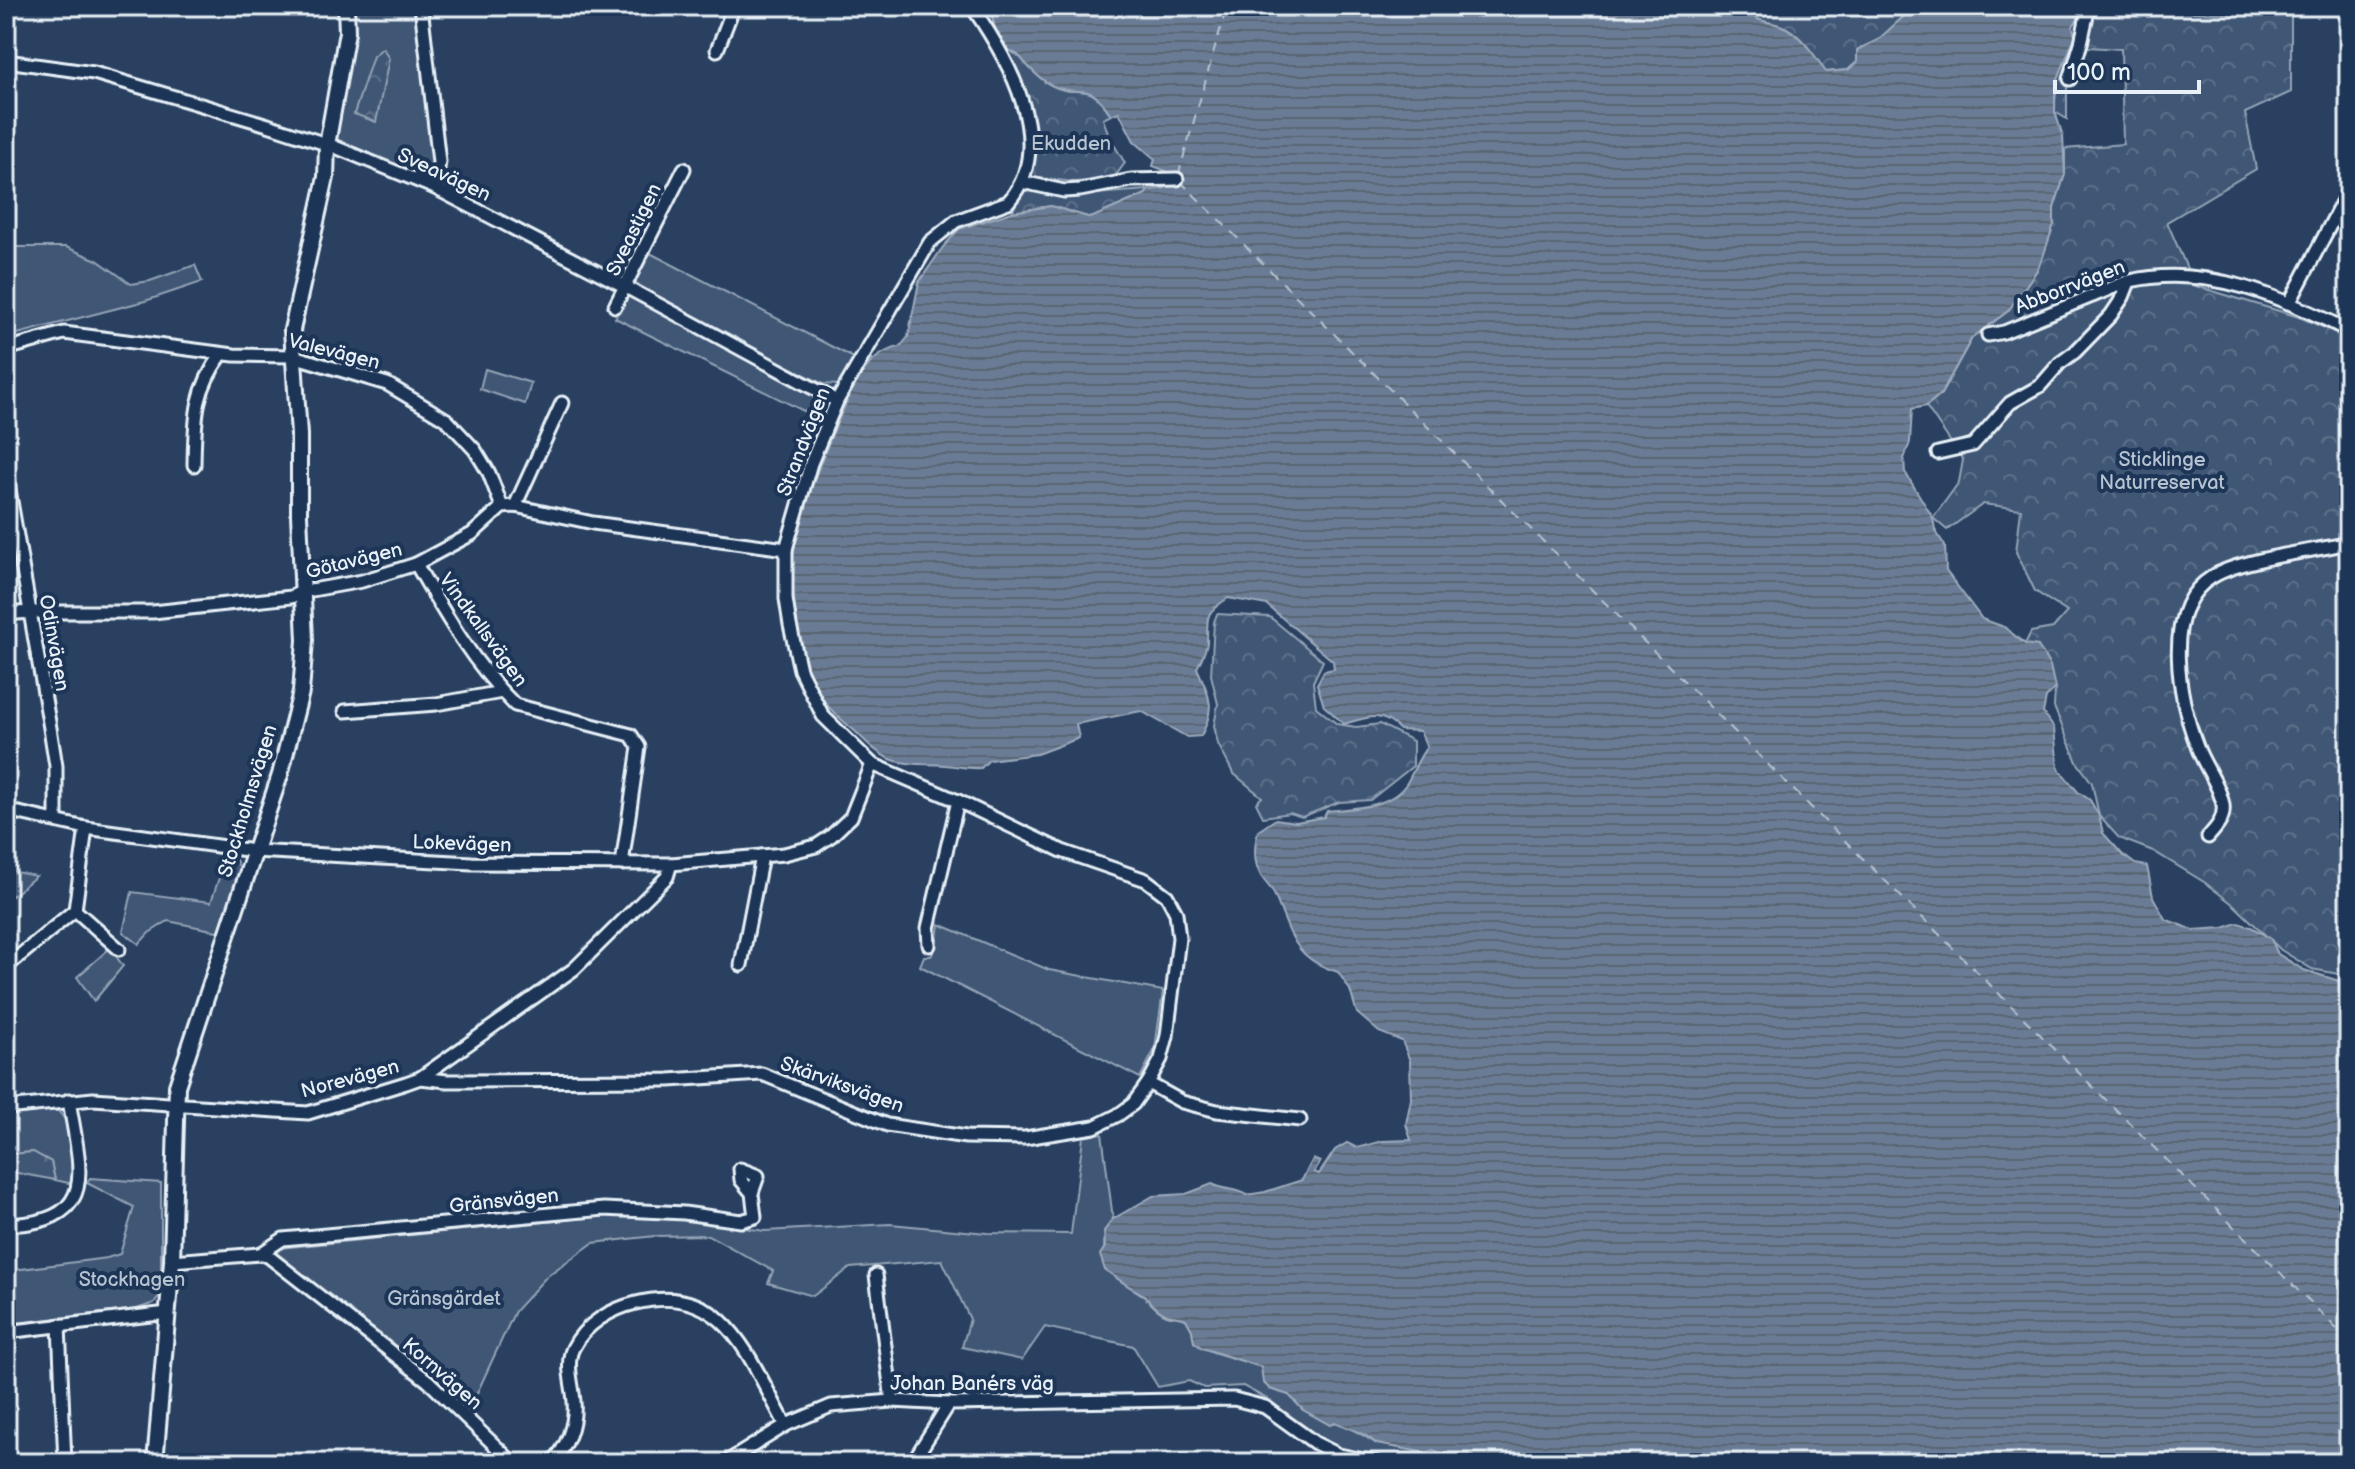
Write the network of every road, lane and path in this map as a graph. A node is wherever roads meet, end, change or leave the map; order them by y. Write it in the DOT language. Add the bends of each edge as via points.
graph roads {
  1 [pos="346,6"];
  2 [pos="421,6"];
  3 [pos="734,6"];
  4 [pos="953,6"];
  5 [pos="2089,6"];
  6 [pos="973,7"];
  7 [pos="717,50"];
  8 [pos="6,61"];
  9 [pos="2070,79"];
  10 [pos="327,145"];
  11 [pos="684,169"];
  12 [pos="1177,179"];
  13 [pos="1022,182"];
  14 [pos="435,188"];
  15 [pos="2349,189"];
  16 [pos="2129,282"];
  17 [pos="626,287"];
  18 [pos="2290,302"];
  19 [pos="615,306"];
  20 [pos="2349,331"];
  21 [pos="1988,335"];
  22 [pos="6,349"];
  23 [pos="222,354"];
  24 [pos="293,356"];
  25 [pos="837,401"];
  26 [pos="562,403"];
  27 [pos="1938,453"];
  28 [pos="194,465"];
  29 [pos="6,472"];
  30 [pos="515,506"];
  31 [pos="502,507"];
  32 [pos="2349,543"];
  33 [pos="786,549"];
  34 [pos="416,564"];
  35 [pos="301,592"];
  36 [pos="30,612"];
  37 [pos="6,614"];
  38 [pos="502,692"];
  39 [pos="345,711"];
  40 [pos="872,764"];
  41 [pos="958,801"];
  42 [pos="6,810"];
  43 [pos="56,821"];
  44 [pos="86,828"];
  45 [pos="2208,837"];
  46 [pos="254,851"];
  47 [pos="762,856"];
  48 [pos="622,864"];
  49 [pos="671,864"];
  50 [pos="75,910"];
  51 [pos="929,945"];
  52 [pos="119,949"];
  53 [pos="741,965"];
  54 [pos="6,967"];
  55 [pos="420,1078"];
  56 [pos="1148,1083"];
  57 [pos="69,1100"];
  58 [pos="175,1105"];
  59 [pos="6,1108"];
  60 [pos="1300,1120"];
  61 [pos="752,1193"];
  62 [pos="6,1225"];
  63 [pos="260,1254"];
  64 [pos="172,1261"];
  65 [pos="876,1275"];
  66 [pos="168,1313"];
  67 [pos="59,1325"];
  68 [pos="6,1332"];
  69 [pos="892,1401"];
  70 [pos="949,1404"];
  71 [pos="786,1425"];
  72 [pos="65,1463"];
  73 [pos="155,1463"];
  74 [pos="513,1463"];
  75 [pos="551,1463"];
  76 [pos="725,1463"];
  77 [pos="912,1463"];
  78 [pos="1378,1463"];
  1 -- 10 [label="street, Stockholmsvägen" via="347,32"];
  2 -- 14 [label="street" via="439,162"];
  3 -- 7 [label="street"];
  4 -- 6 [label="street"];
  5 -- 9 [label="street"];
  6 -- 13 [label="street" via="1014,78 1024,112 1029,143"];
  8 -- 10 [label="street, Sveavägen" via="94,73"];
  10 -- 14 [label="street, Sveavägen"];
  10 -- 24 [label="street, Stockholmsvägen" via="326,177 295,307"];
  11 -- 17 [label="street, Sveastigen"];
  12 -- 13 [label="street" via="1064,191"];
  13 -- 25 [label="street, Strandvägen" via="1008,202 956,221 930,242"];
  14 -- 17 [label="street, Sveavägen"];
  15 -- 18 [label="street"];
  16 -- 18 [label="street, Abborrvägen" via="2202,278"];
  16 -- 21 [label="street, Abborrvägen"];
  16 -- 27 [label="street" via="2111,315 2040,386 2010,403 1973,445"];
  17 -- 19 [label="street, Sveastigen"];
  17 -- 25 [label="street, Sveavägen"];
  18 -- 20 [label="street, Abborrvägen"];
  22 -- 23 [label="street, Valevägen" via="64,333"];
  23 -- 24 [label="street, Valevägen"];
  23 -- 28 [label="street" via="201,389"];
  24 -- 31 [label="street, Valevägen" via="387,384 447,420 475,450"];
  24 -- 35 [label="street, Stockholmsvägen"];
  25 -- 33 [label="street, Strandvägen" via="811,463"];
  26 -- 30 [label="street"];
  29 -- 36 [label="street, Odinvägen"];
  30 -- 31 [label="street"];
  30 -- 33 [label="street" via="593,523"];
  31 -- 34 [label="street, Götavägen" via="472,534"];
  32 -- 45 [label="street" via="2234,567 2201,586 2187,607 2177,645 2183,691 2198,748 2223,805 2220,823"];
  33 -- 40 [label="street, Strandvägen" via="786,599 800,670 823,716"];
  34 -- 35 [label="street, Götavägen"];
  34 -- 38 [label="street, Vindkallsvägen" via="448,619"];
  35 -- 36 [label="street, Götavägen" via="153,612"];
  35 -- 46 [label="street, Stockholmsvägen" via="301,692"];
  36 -- 37 [label="street, Götavägen"];
  36 -- 43 [label="street, Odinvägen" via="56,766"];
  38 -- 39 [label="street"];
  38 -- 48 [label="street, Vindkallsvägen" via="515,705 635,739 639,747"];
  40 -- 41 [label="street, Skärviksvägen"];
  40 -- 47 [label="street, Lokevägen" via="851,817 831,836 816,846"];
  41 -- 51 [label="street" via="928,928"];
  41 -- 56 [label="street, Skärviksvägen" via="1062,851 1146,880 1167,896 1179,938 1167,1036"];
  42 -- 43 [label="street, Lokevägen"];
  43 -- 44 [label="street, Lokevägen"];
  44 -- 46 [label="street, Lokevägen"];
  44 -- 50 [label="street"];
  46 -- 48 [label="street, Lokevägen" via="472,863"];
  46 -- 58 [label="street, Stockholmsvägen" via="184,1061"];
  47 -- 49 [label="street, Lokevägen"];
  47 -- 53 [label="street"];
  48 -- 49 [label="street, Lokevägen"];
  49 -- 55 [label="street, Norevägen" via="667,877 574,969"];
  50 -- 52 [label="street"];
  50 -- 54 [label="street"];
  55 -- 56 [label="street, Skärviksvägen" via="653,1080 762,1074 887,1125 966,1137 1025,1138 1094,1127 1133,1104"];
  55 -- 58 [label="street, Norevägen" via="308,1113"];
  56 -- 60 [label="street" via="1182,1102 1217,1111"];
  57 -- 58 [label="street, Norevägen"];
  57 -- 59 [label="street, Norevägen"];
  57 -- 62 [label="street" via="81,1177 73,1200 62,1213 44,1221"];
  58 -- 64 [label="street, Stockholmsvägen"];
  61 -- 63 [label="street, Gränsvägen" via="755,1217 741,1221 604,1209 283,1239"];
  63 -- 64 [label="street"];
  63 -- 74 [label="street, Kornvägen" via="428,1381"];
  64 -- 66 [label="street, Stockholmsvägen"];
  65 -- 69 [label="street"];
  66 -- 67 [label="street"];
  66 -- 73 [label="street, Stockholmsvägen"];
  67 -- 68 [label="street"];
  67 -- 72 [label="street"];
  69 -- 70 [label="street, Johan Banérs väg"];
  69 -- 71 [label="street, Johan Banérs väg" via="831,1406"];
  70 -- 77 [label="street"];
  70 -- 78 [label="street, Johan Banérs väg" via="1234,1399 1265,1407 1339,1455"];
  71 -- 75 [label="street" via="733,1331 717,1314 692,1303 650,1300 609,1311 572,1349 571,1431"];
  71 -- 76 [label="street, Johan Banérs väg"];
}
